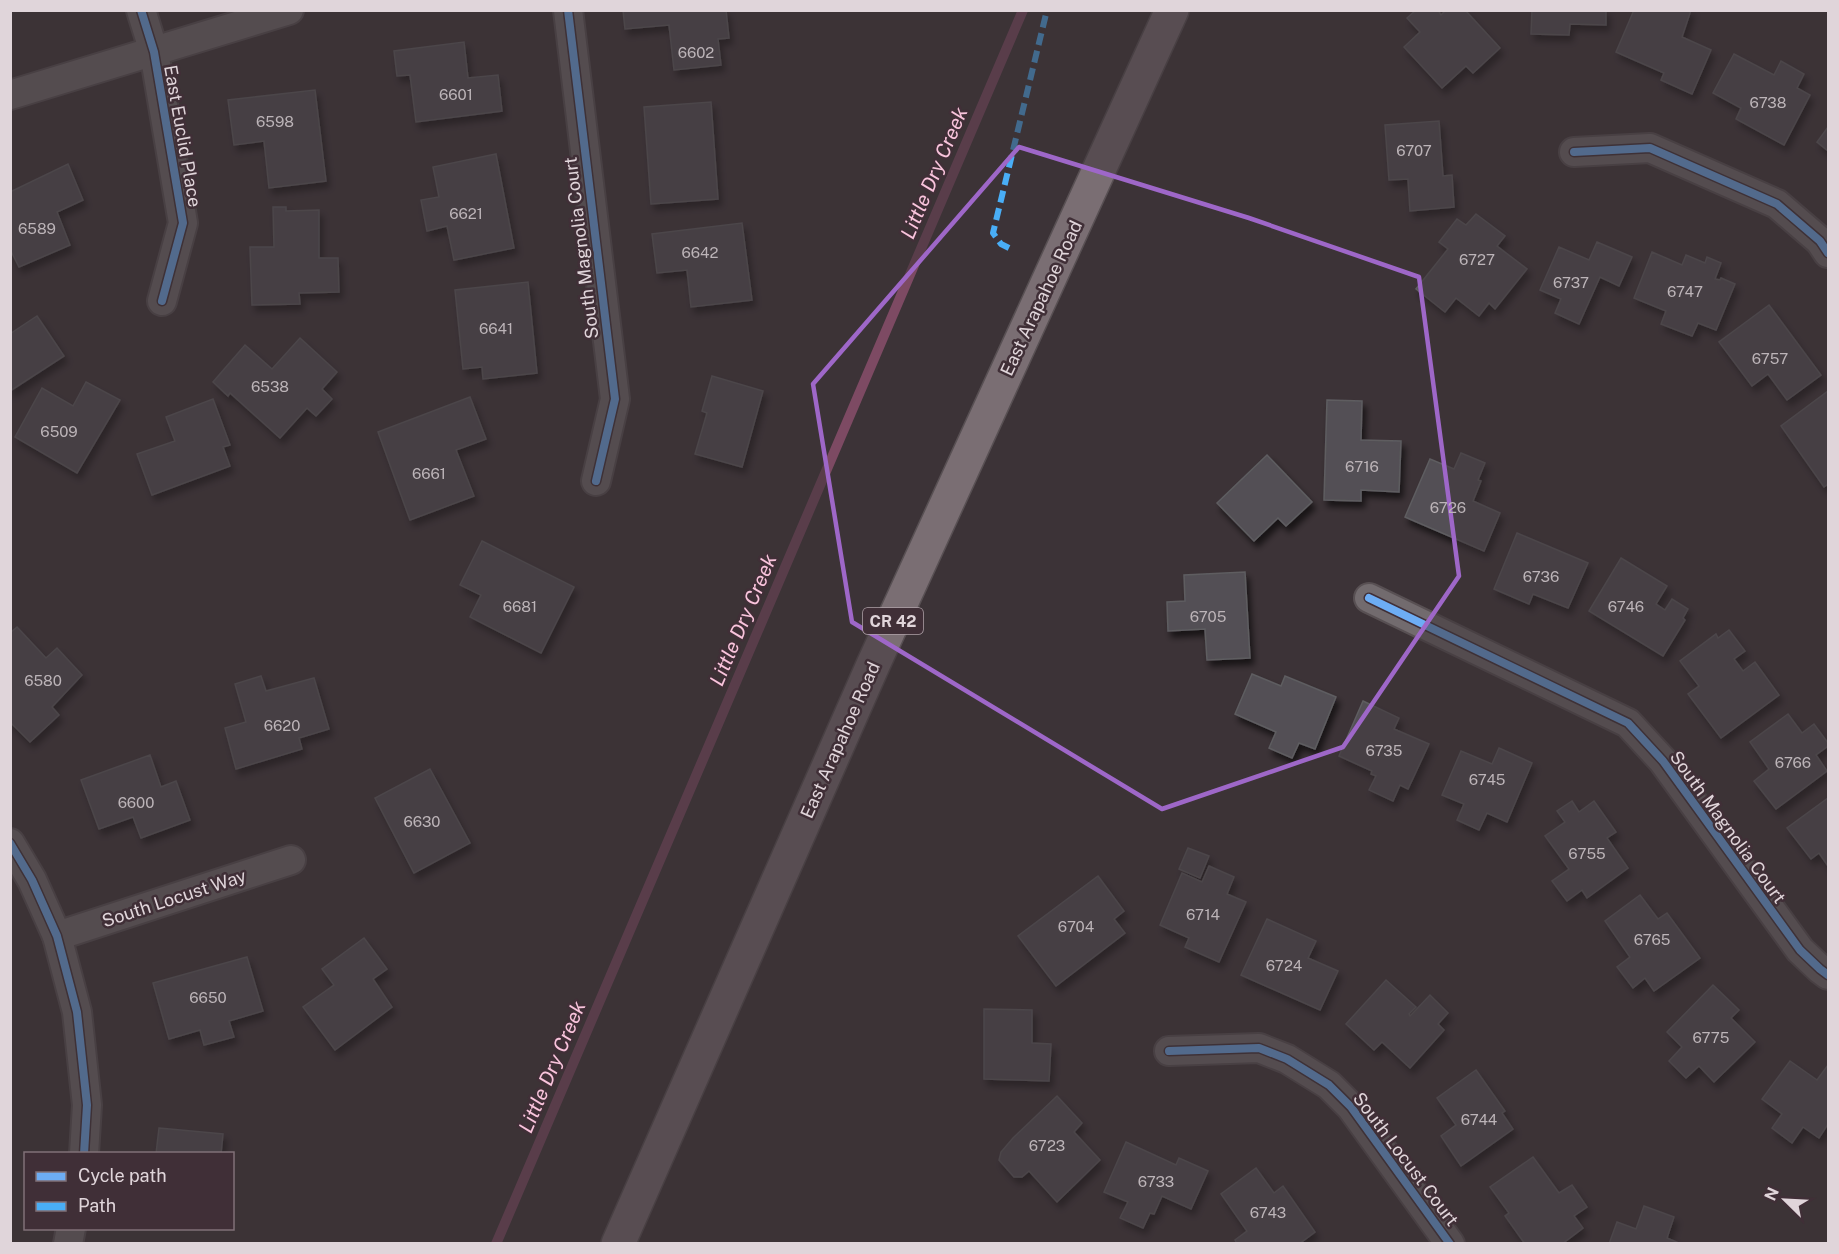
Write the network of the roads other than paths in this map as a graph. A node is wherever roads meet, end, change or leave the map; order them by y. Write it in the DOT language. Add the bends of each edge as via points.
graph roads {
  1 [pos="141,10"];
  2 [pos="289,10"];
  3 [pos="568,10"];
  4 [pos="1172,10"];
  5 [pos="154,52"];
  6 [pos="10,95"];
  7 [pos="1574,152"];
  8 [pos="1828,253"];
  9 [pos="162,301"];
  10 [pos="596,481"];
  11 [pos="1369,598"];
  12 [pos="10,843"];
  13 [pos="291,860"];
  14 [pos="57,936"];
  15 [pos="1828,975"];
  16 [pos="1169,1051"];
  17 [pos="84,1152"];
  18 [pos="618,1244"];
  19 [pos="1450,1244"];
  1 -- 5 [label="street, East Euclid Place"];
  2 -- 5 [label="street"];
  3 -- 10 [label="street, South Magnolia Court" via="615,399"];
  4 -- 18 [label="main road, East Arapahoe Road / CR 42" via="878,654"];
  5 -- 6 [label="street"];
  5 -- 9 [label="street, East Euclid Place" via="183,223"];
  7 -- 8 [label="street" via="1650,148 1777,204 1820,241"];
  11 -- 15 [label="street, South Magnolia Court" via="1628,723 1663,762 1800,950"];
  12 -- 14 [label="street"];
  13 -- 14 [label="street, South Locust Way"];
  14 -- 17 [label="street" via="78,1011 87,1105"];
  16 -- 19 [label="street, South Locust Court" via="1259,1048 1287,1059 1329,1085 1350,1107"];
}
